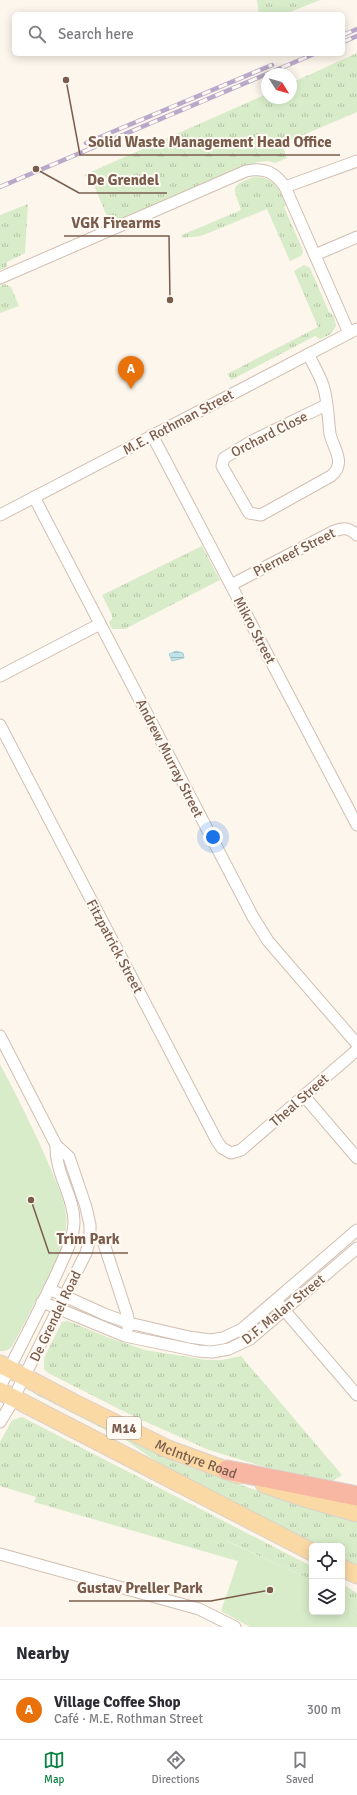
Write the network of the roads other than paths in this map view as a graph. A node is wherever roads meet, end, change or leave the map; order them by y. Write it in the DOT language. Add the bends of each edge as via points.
graph roads {
  1 [pos="357,161"];
  2 [pos="285,187"];
  3 [pos="357,237"];
  4 [pos="315,255"];
  5 [pos="0,278"];
  6 [pos="353,331"];
  7 [pos="308,354"];
  8 [pos="326,405"];
  9 [pos="152,435"];
  10 [pos="34,497"];
  11 [pos="0,515"];
  12 [pos="357,535"];
  13 [pos="231,585"];
  14 [pos="100,624"];
  15 [pos="0,676"];
  16 [pos="0,725"];
  17 [pos="357,825"];
  18 [pos="0,1036"];
  19 [pos="357,1044"];
  20 [pos="357,1050"];
  21 [pos="304,1096"];
  22 [pos="56,1145"];
  23 [pos="241,1150"];
  24 [pos="357,1158"];
  25 [pos="357,1230"];
  26 [pos="103,1241"];
  27 [pos="357,1248"];
  28 [pos="49,1289"];
  29 [pos="64,1296"];
  30 [pos="276,1301"];
  31 [pos="42,1302"];
  32 [pos="57,1309"];
  33 [pos="284,1310"];
  34 [pos="129,1323"];
  35 [pos="125,1336"];
  36 [pos="4,1367"];
  37 [pos="24,1377"];
  38 [pos="0,1387"];
  39 [pos="7,1394"];
  40 [pos="357,1395"];
  41 [pos="0,1422"];
  42 [pos="227,1470"];
  43 [pos="357,1496"];
  44 [pos="357,1513"];
  45 [pos="309,1550"];
  46 [pos="0,1554"];
  47 [pos="345,1569"];
  48 [pos="357,1575"];
  49 [pos="235,1627"];
  1 -- 2 [label="street"];
  2 -- 4 [label="street"];
  2 -- 5 [label="street" via="271,172 259,169 246,170"];
  3 -- 4 [label="street"];
  4 -- 6 [label="street"];
  6 -- 7 [label="street, M.E. Rothman Street"];
  7 -- 8 [label="street, Orchard Close" via="323,384"];
  7 -- 9 [label="street, M.E. Rothman Street"];
  8 -- 8 [label="street, Orchard Close" via="331,437 338,453 338,462 333,474 260,515 249,513 222,466 224,458 252,441"];
  9 -- 10 [label="street, M.E. Rothman Street"];
  9 -- 13 [label="street, Mikro Street"];
  10 -- 11 [label="street, M.E. Rothman Street"];
  10 -- 14 [label="street, Andrew Murray Street"];
  12 -- 13 [label="street, Pierneef Street" via="345,528 334,531"];
  13 -- 17 [label="street, Mikro Street"];
  14 -- 15 [label="street"];
  14 -- 19 [label="street, Andrew Murray Street" via="260,929"];
  16 -- 23 [label="street, Fitzpatrick Street" via="217,1141 222,1148 231,1153"];
  18 -- 22 [label="street, De Grendel Road"];
  20 -- 21 [label="street, Theal Street"];
  21 -- 23 [label="street, Theal Street"];
  21 -- 24 [label="street"];
  22 -- 28 [label="street, De Grendel Road" via="57,1164 74,1220 73,1234"];
  22 -- 29 [label="street, De Grendel Road" via="69,1157 90,1225 86,1253"];
  25 -- 30 [label="street, D.F. Malan Street"];
  26 -- 34 [label="street"];
  27 -- 33 [label="street, D.F. Malan Street"];
  28 -- 29 [label="street, D.F. Malan Street"];
  28 -- 31 [label="street, De Grendel Road"];
  29 -- 32 [label="street, De Grendel Road"];
  29 -- 34 [label="street, D.F. Malan Street"];
  30 -- 33 [label="street"];
  30 -- 34 [label="street, D.F. Malan Street" via="233,1334 210,1340"];
  31 -- 32 [label="street, D.F. Malan Street"];
  31 -- 36 [label="street, De Grendel Road"];
  32 -- 35 [label="street, D.F. Malan Street"];
  32 -- 37 [label="street, De Grendel Road"];
  33 -- 35 [label="street, D.F. Malan Street" via="240,1345 212,1352"];
  33 -- 40 [label="street"];
  34 -- 35 [label="street"];
  36 -- 37 [label="main road, McIntyre Road / M14"];
  36 -- 38 [label="street, De Grendel Road"];
  37 -- 39 [label="street, De Grendel Road"];
  37 -- 42 [label="main road, McIntyre Road / M14" via="168,1448"];
  39 -- 41 [label="street, De Grendel Road"];
  39 -- 45 [label="main road, McIntyre Road / M14"];
  42 -- 43 [label="highway"];
  42 -- 44 [label="main road, McIntyre Road / M14" via="301,1497"];
  46 -- 49 [label="street" via="200,1609"];
  47 -- 48 [label="main road"];
}
